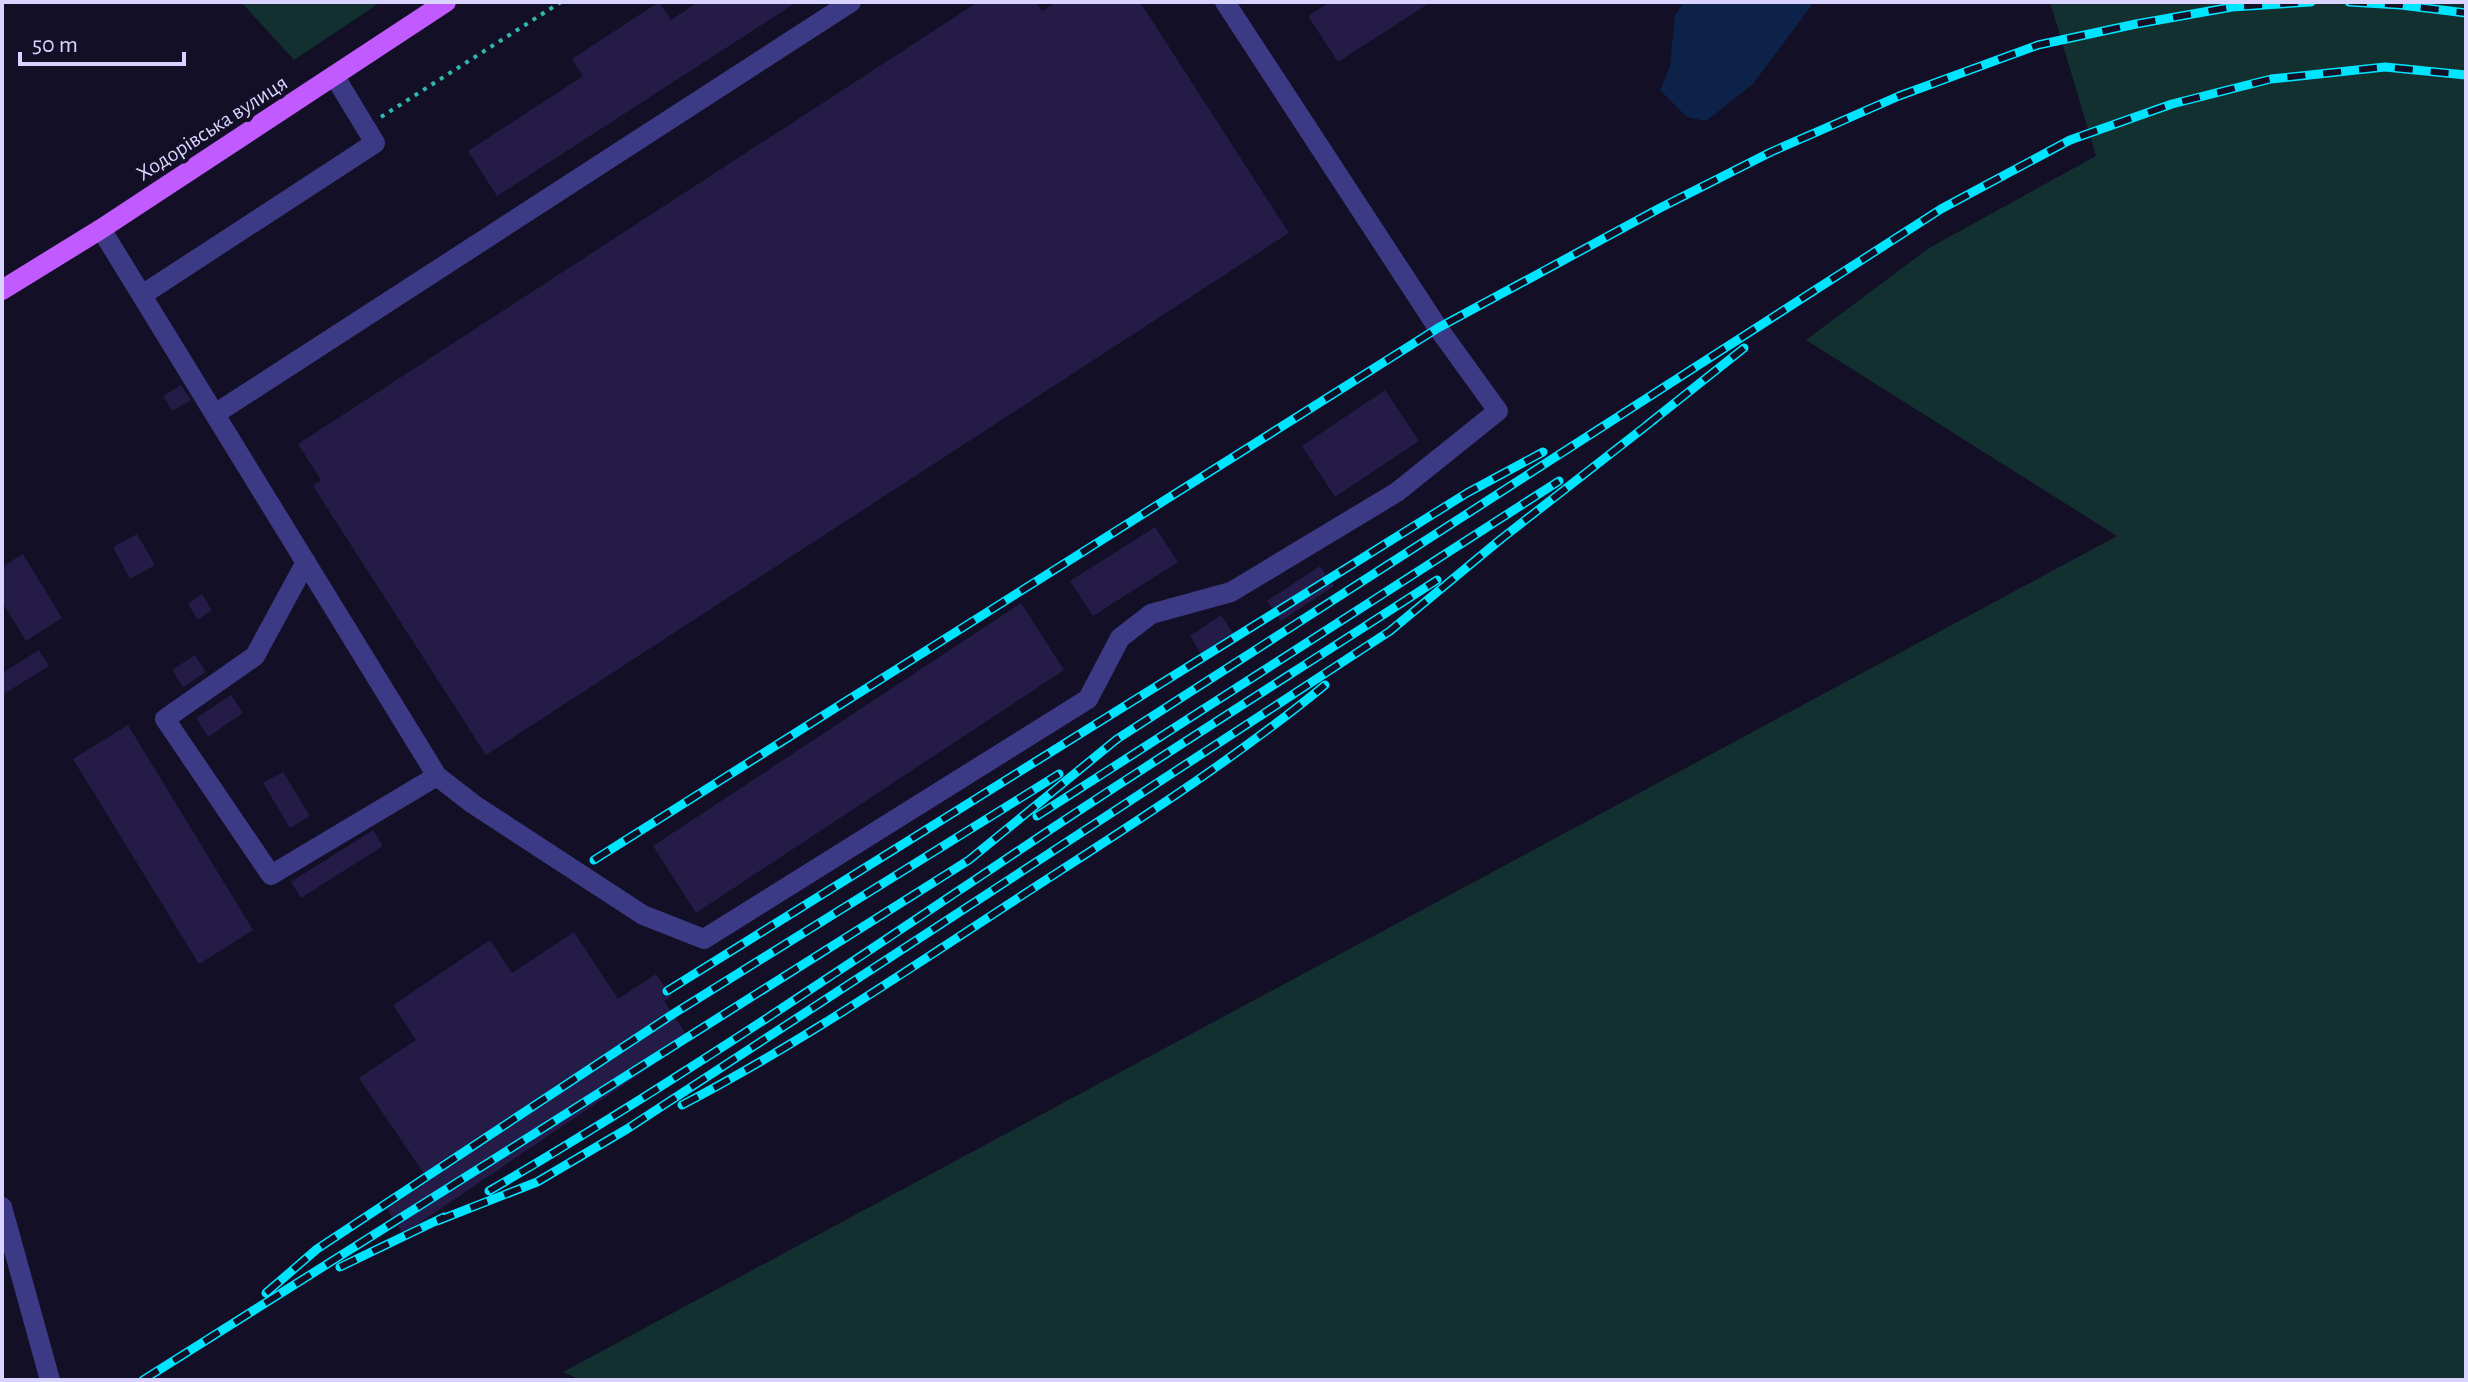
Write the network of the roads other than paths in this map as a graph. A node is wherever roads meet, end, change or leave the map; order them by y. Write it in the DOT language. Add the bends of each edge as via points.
graph roads {
  1 [pos="446,2"];
  2 [pos="851,2"];
  3 [pos="1225,2"];
  4 [pos="335,77"];
  5 [pos="101,229"];
  6 [pos="2,290"];
  7 [pos="142,295"];
  8 [pos="215,414"];
  9 [pos="306,562"];
  10 [pos="437,776"];
  11 [pos="2,1207"];
  12 [pos="50,1380"];
  1 -- 4 [label="main road, Ходорівська вулиця"];
  2 -- 8 [label="street"];
  3 -- 10 [label="street" via="1498,411 1397,492 1231,592 1151,614 1120,638 1088,699 704,939 643,915"];
  4 -- 5 [label="main road, Ходорівська вулиця"];
  4 -- 7 [label="street" via="375,143"];
  5 -- 6 [label="main road, Ходорівська вулиця"];
  5 -- 7 [label="street"];
  7 -- 8 [label="street"];
  8 -- 9 [label="street"];
  9 -- 10 [label="street"];
  9 -- 10 [label="street" via="255,656 165,719 271,875"];
  11 -- 12 [label="street"];
}
